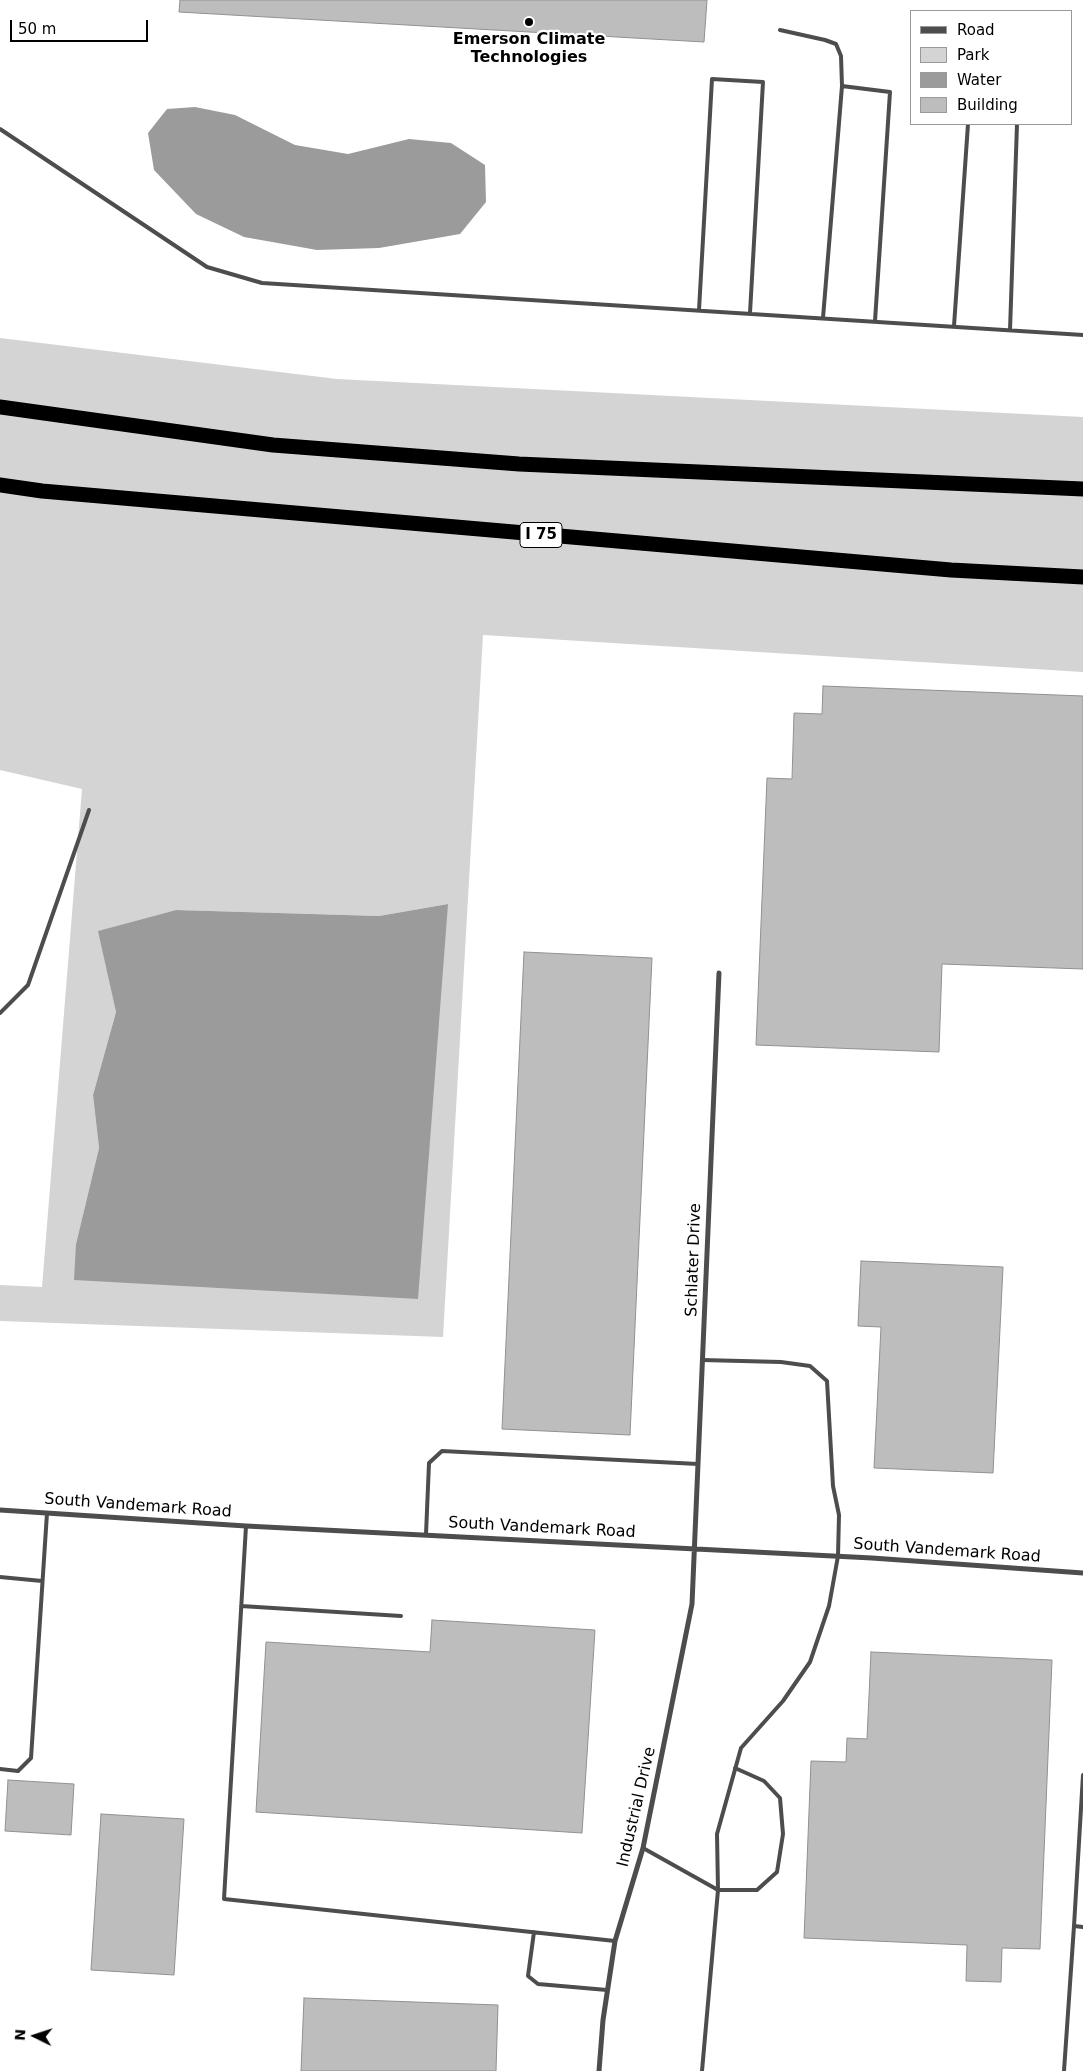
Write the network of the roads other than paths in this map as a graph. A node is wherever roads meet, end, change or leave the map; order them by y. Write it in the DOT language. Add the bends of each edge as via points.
graph roads {
  1 [pos="780,30"];
  2 [pos="842,86"];
  3 [pos="968,125"];
  4 [pos="1017,125"];
  5 [pos="0,130"];
  6 [pos="699,310"];
  7 [pos="750,313"];
  8 [pos="823,318"];
  9 [pos="875,321"];
  10 [pos="954,326"];
  11 [pos="1010,330"];
  12 [pos="1083,335"];
  13 [pos="0,407"];
  14 [pos="0,485"];
  15 [pos="1083,489"];
  16 [pos="1083,577"];
  17 [pos="89,810"];
  18 [pos="719,973"];
  19 [pos="0,1013"];
  20 [pos="702,1360"];
  21 [pos="698,1464"];
  22 [pos="0,1510"];
  23 [pos="47,1513"];
  24 [pos="246,1526"];
  25 [pos="426,1534"];
  26 [pos="695,1549"];
  27 [pos="838,1556"];
  28 [pos="1083,1573"];
  29 [pos="0,1577"];
  30 [pos="42,1581"];
  31 [pos="241,1606"];
  32 [pos="401,1616"];
  33 [pos="735,1768"];
  34 [pos="0,1769"];
  35 [pos="1083,1775"];
  36 [pos="643,1848"];
  37 [pos="718,1890"];
  38 [pos="1074,1926"];
  39 [pos="1083,1927"];
  40 [pos="534,1932"];
  41 [pos="615,1941"];
  42 [pos="607,1990"];
  43 [pos="599,2071"];
  44 [pos="702,2071"];
  45 [pos="1064,2071"];
  1 -- 2 [label="lane" via="836,44 841,56"];
  2 -- 8 [label="lane"];
  2 -- 9 [label="lane" via="890,92"];
  3 -- 10 [label="lane"];
  4 -- 11 [label="lane"];
  5 -- 6 [label="lane" via="207,267 262,283"];
  6 -- 7 [label="lane"];
  6 -- 7 [label="lane" via="712,79 763,82"];
  7 -- 8 [label="lane"];
  8 -- 9 [label="lane"];
  9 -- 10 [label="lane"];
  10 -- 11 [label="lane"];
  11 -- 12 [label="lane"];
  13 -- 15 [label="highway" via="274,445 519,464"];
  14 -- 16 [label="highway, I 75" via="951,570"];
  17 -- 19 [label="lane" via="28,986"];
  18 -- 20 [label="street, Schlater Drive"];
  20 -- 21 [label="street, Schlater Drive"];
  20 -- 27 [label="lane" via="810,1366 827,1381 833,1486 839,1515"];
  21 -- 25 [label="lane" via="442,1451 429,1463"];
  21 -- 26 [label="street, Schlater Drive"];
  22 -- 23 [label="street, South Vandemark Road"];
  23 -- 24 [label="street, South Vandemark Road"];
  23 -- 30 [label="lane"];
  24 -- 25 [label="street, South Vandemark Road"];
  24 -- 31 [label="lane"];
  25 -- 26 [label="street, South Vandemark Road"];
  26 -- 27 [label="street, South Vandemark Road"];
  26 -- 36 [label="street, Industrial Drive" via="692,1604"];
  27 -- 28 [label="street, South Vandemark Road"];
  27 -- 33 [label="lane" via="829,1606 810,1662 783,1701 741,1748"];
  29 -- 30 [label="lane"];
  30 -- 34 [label="lane" via="31,1758 18,1771"];
  31 -- 32 [label="lane"];
  31 -- 40 [label="lane" via="224,1899"];
  33 -- 37 [label="lane" via="717,1834"];
  33 -- 37 [label="lane" via="764,1780 780,1798 782,1844 777,1872 757,1890"];
  35 -- 38 [label="lane"];
  36 -- 37 [label="lane"];
  36 -- 41 [label="street, Industrial Drive"];
  37 -- 44 [label="lane"];
  38 -- 39 [label="lane"];
  38 -- 45 [label="lane"];
  40 -- 41 [label="lane"];
  40 -- 42 [label="lane" via="528,1976 538,1984"];
  41 -- 42 [label="street, Industrial Drive"];
  42 -- 43 [label="street, Industrial Drive"];
}
